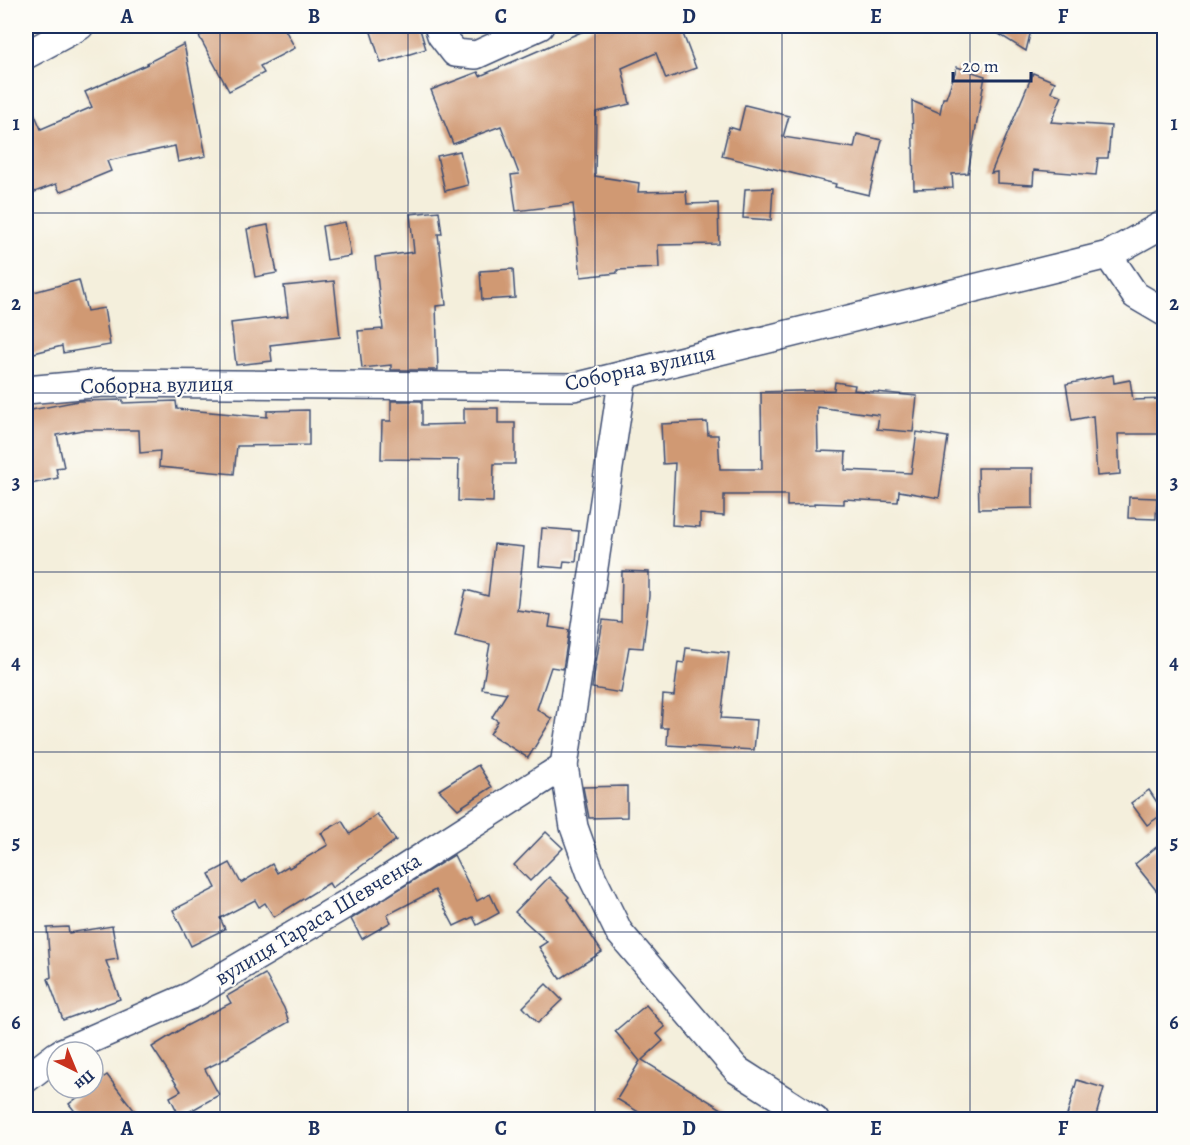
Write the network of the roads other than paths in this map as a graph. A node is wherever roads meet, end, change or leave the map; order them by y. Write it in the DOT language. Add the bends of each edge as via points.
graph roads {
  1 [pos="80,26"];
  2 [pos="438,26"];
  3 [pos="540,26"];
  4 [pos="26,55"];
  5 [pos="1164,224"];
  6 [pos="1108,255"];
  7 [pos="1164,312"];
  8 [pos="623,375"];
  9 [pos="26,390"];
  10 [pos="564,766"];
  11 [pos="89,1040"];
  12 [pos="45,1064"];
  13 [pos="26,1079"];
  14 [pos="815,1119"];
  1 -- 4 [label="street"];
  2 -- 3 [label="street" via="455,53 476,55"];
  5 -- 6 [label="street, Соборна вулиця"];
  6 -- 7 [label="street" via="1135,296"];
  6 -- 8 [label="street, Соборна вулиця"];
  8 -- 9 [label="street, Соборна вулиця" via="574,387 103,383"];
  8 -- 10 [label="street"];
  10 -- 11 [label="street, вулиця Тараса Шевченка" via="380,884 190,996"];
  10 -- 14 [label="street" via="574,827 592,877 619,932 737,1070"];
  12 -- 13 [label="street"];
}
